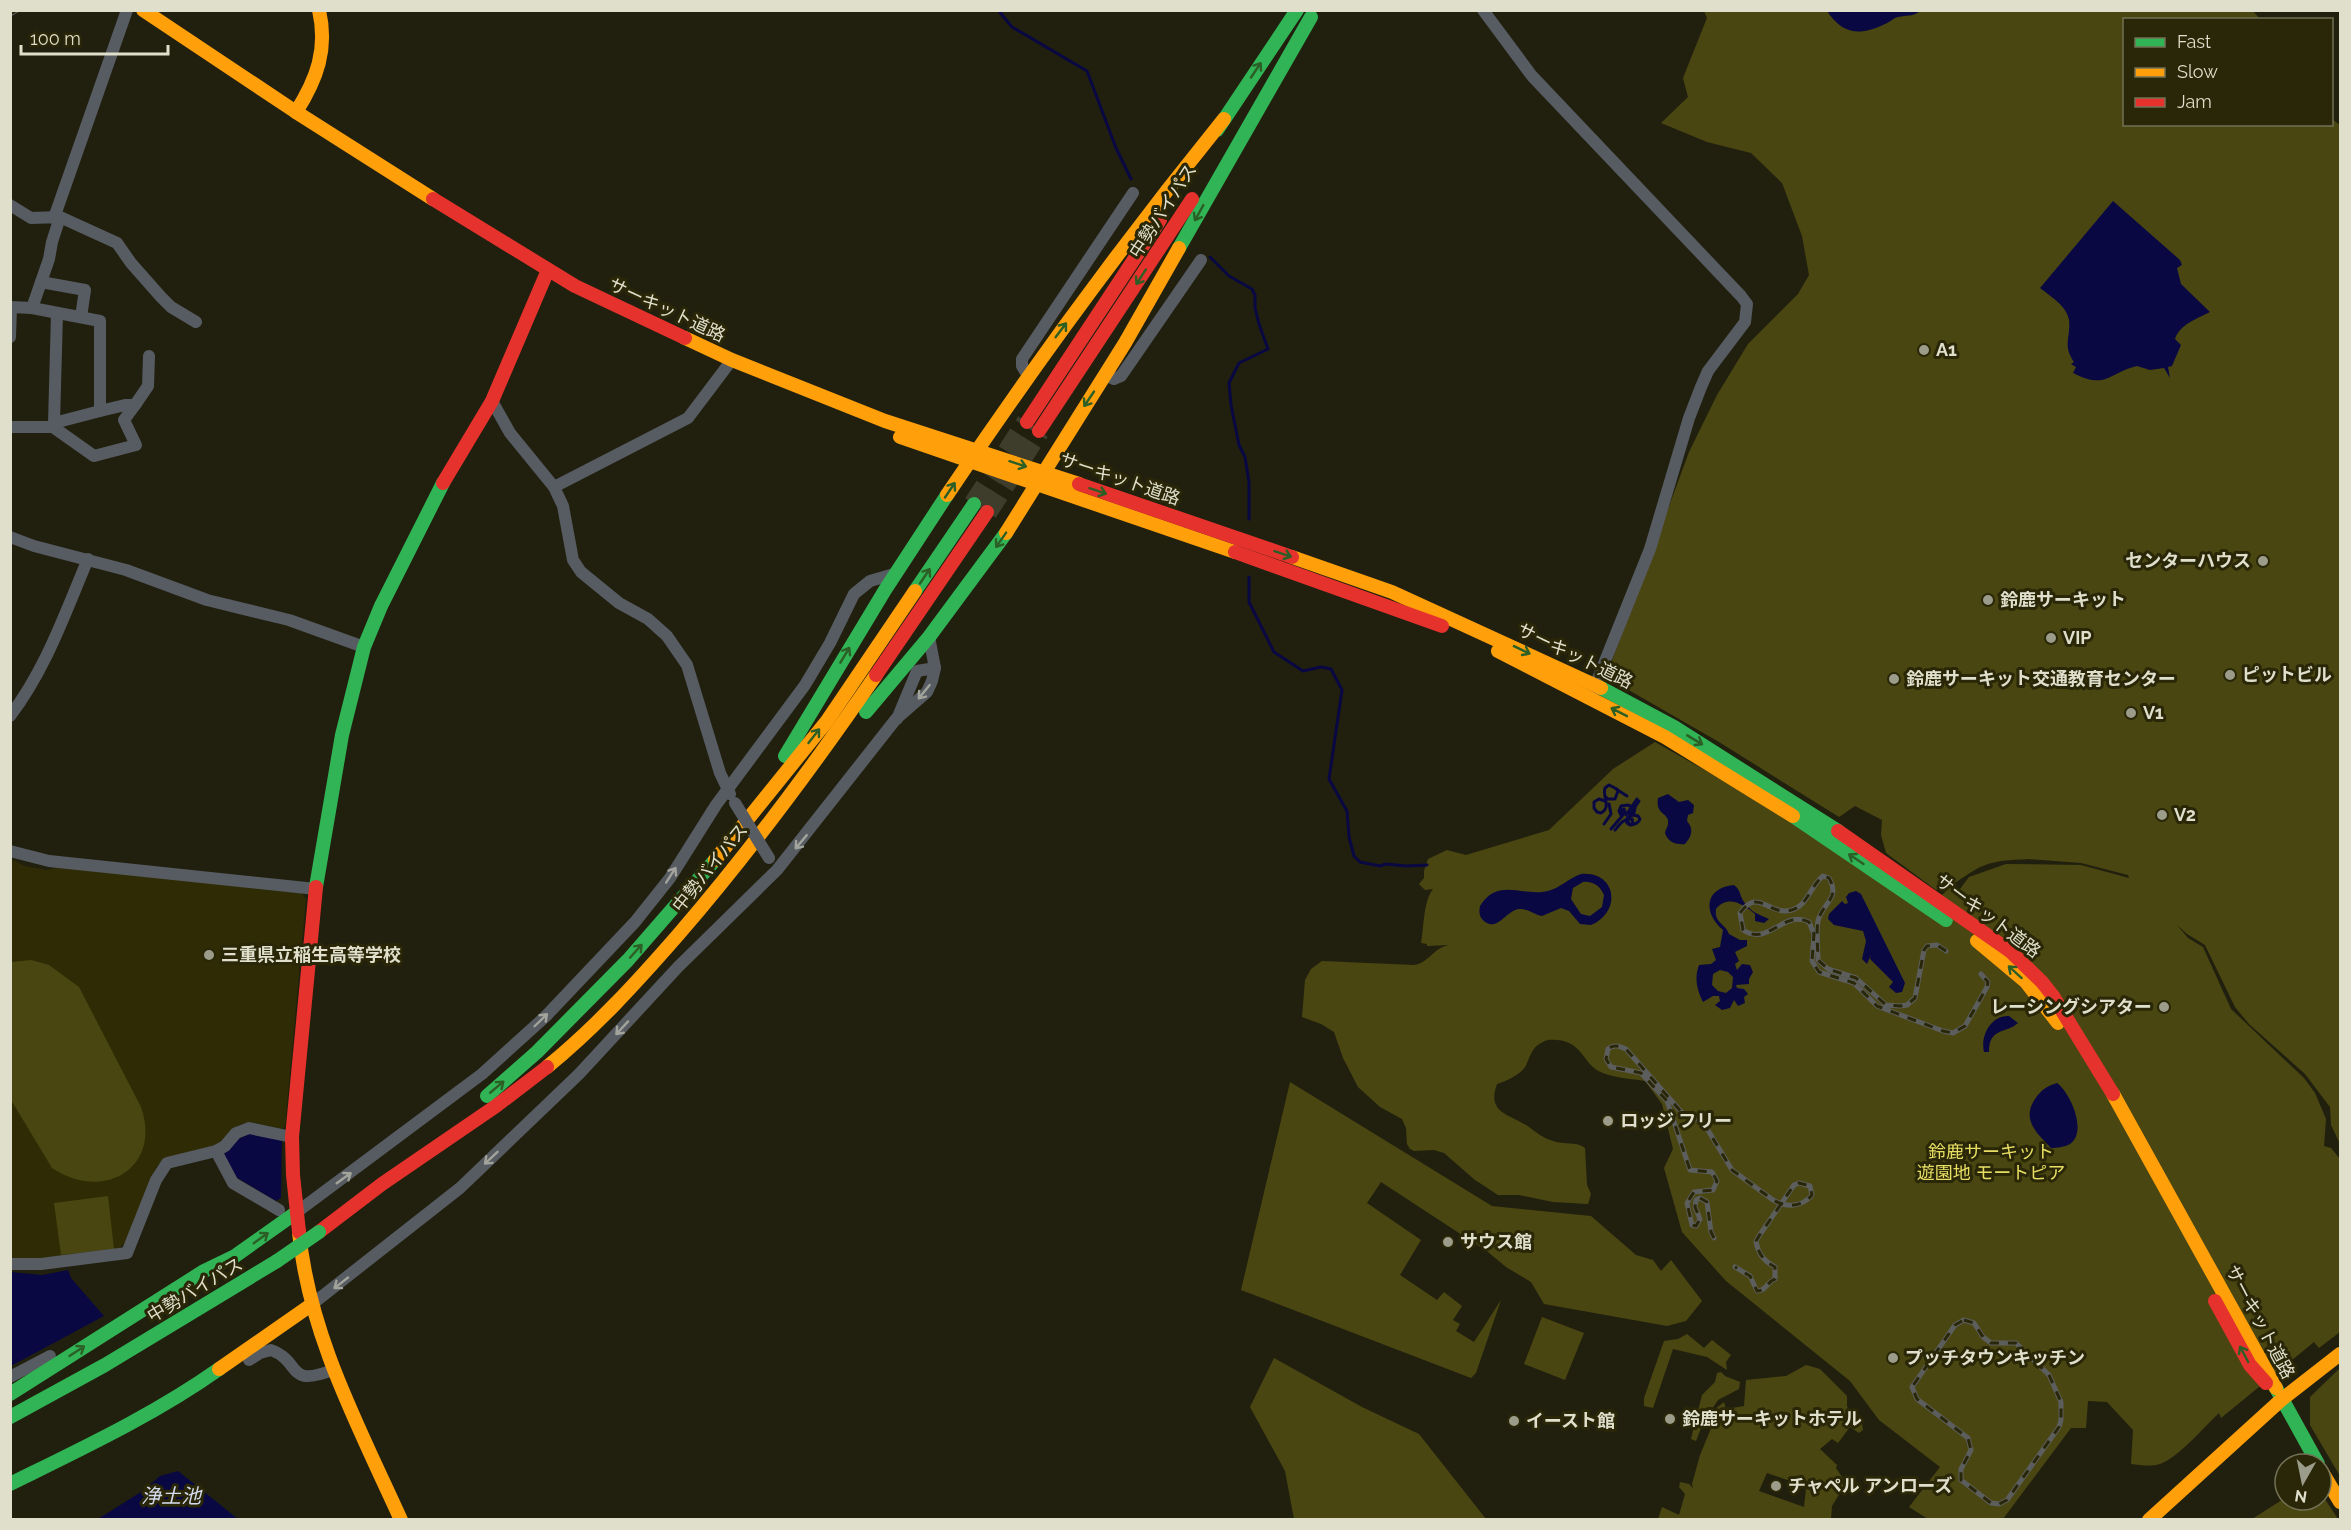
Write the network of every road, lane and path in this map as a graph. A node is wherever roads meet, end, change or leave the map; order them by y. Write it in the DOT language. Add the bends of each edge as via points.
graph roads {
  1 [pos="127,10"];
  2 [pos="143,10"];
  3 [pos="319,10"];
  4 [pos="1297,10"];
  5 [pos="1483,10"];
  6 [pos="1314,14"];
  7 [pos="296,112"];
  8 [pos="1224,119"];
  9 [pos="1133,193"];
  10 [pos="10,206"];
  11 [pos="57,218"];
  12 [pos="1200,260"];
  13 [pos="548,270"];
  14 [pos="41,282"];
  15 [pos="575,286"];
  16 [pos="11,307"];
  17 [pos="32,308"];
  18 [pos="57,313"];
  19 [pos="81,317"];
  20 [pos="196,322"];
  21 [pos="10,337"];
  22 [pos="149,356"];
  23 [pos="729,365"];
  24 [pos="1027,374"];
  25 [pos="1105,375"];
  26 [pos="492,401"];
  27 [pos="135,405"];
  28 [pos="100,411"];
  29 [pos="1027,422"];
  30 [pos="53,425"];
  31 [pos="10,427"];
  32 [pos="1039,431"];
  33 [pos="973,457"];
  34 [pos="1043,472"];
  35 [pos="1035,485"];
  36 [pos="554,487"];
  37 [pos="974,504"];
  38 [pos="987,512"];
  39 [pos="10,537"];
  40 [pos="88,559"];
  41 [pos="894,574"];
  42 [pos="929,637"];
  43 [pos="364,647"];
  44 [pos="935,668"];
  45 [pos="1592,691"];
  46 [pos="10,716"];
  47 [pos="897,719"];
  48 [pos="797,788"];
  49 [pos="727,790"];
  50 [pos="752,813"];
  51 [pos="10,851"];
  52 [pos="769,858"];
  53 [pos="316,889"];
  54 [pos="292,1137"];
  55 [pos="216,1151"];
  56 [pos="389,1180"];
  57 [pos="279,1210"];
  58 [pos="297,1212"];
  59 [pos="10,1264"];
  60 [pos="311,1305"];
  61 [pos="2340,1354"];
  62 [pos="50,1356"];
  63 [pos="333,1370"];
  64 [pos="10,1377"];
  65 [pos="10,1394"];
  66 [pos="2281,1400"];
  67 [pos="10,1417"];
  68 [pos="2311,1452"];
  69 [pos="10,1484"];
  70 [pos="10,1494"];
  71 [pos="401,1520"];
  72 [pos="2149,1520"];
  1 -- 11 [label="street"];
  2 -- 7 [label="main road, サーキット道路"];
  3 -- 7 [label="main road" via="324,31 322,58 313,85"];
  8 -- 4 [label="main road, 中勢バイパス, one-way"];
  5 -- 45 [label="street" via="1532,76 1747,304 1745,322 1708,371 1701,387 1650,549"];
  6 -- 25 [label="main road, one-way"];
  6 -- 32 [label="main road, 中勢バイパス, one-way"];
  7 -- 13 [label="main road, サーキット道路"];
  24 -- 8 [label="main road, one-way"];
  8 -- 29 [label="main road, 中勢バイパス"];
  9 -- 24 [label="street" via="1022,359"];
  10 -- 11 [label="street" via="31,218"];
  11 -- 14 [label="street"];
  11 -- 20 [label="street" via="117,243 161,297"];
  12 -- 25 [label="street" via="1121,376 1114,379"];
  13 -- 15 [label="main road, サーキット道路"];
  13 -- 26 [label="main road"];
  14 -- 17 [label="street"];
  14 -- 19 [label="street" via="85,290"];
  15 -- 23 [label="main road" via="631,319"];
  15 -- 33 [label="main road, サーキット道路" via="785,383"];
  16 -- 17 [label="street"];
  16 -- 21 [label="street"];
  17 -- 18 [label="street"];
  18 -- 19 [label="street"];
  18 -- 30 [label="street"];
  19 -- 28 [label="street" via="100,321"];
  22 -- 27 [label="street" via="148,386"];
  23 -- 33 [label="main road" via="866,425"];
  23 -- 36 [label="street" via="688,418"];
  24 -- 33 [label="main road"];
  25 -- 34 [label="main road, one-way"];
  26 -- 36 [label="street" via="510,434"];
  26 -- 43 [label="main road" via="445,479"];
  27 -- 28 [label="street"];
  27 -- 30 [label="street" via="124,420 136,445 94,456"];
  28 -- 30 [label="street"];
  30 -- 31 [label="street"];
  33 -- 34 [label="main road, サーキット道路, one-way"];
  33 -- 35 [label="main road, サーキット道路"];
  41 -- 33 [label="main road, one-way"];
  34 -- 35 [label="main road"];
  34 -- 45 [label="main road, サーキット道路, one-way" via="1392,592"];
  35 -- 42 [label="main road, one-way" via="1008,529"];
  35 -- 45 [label="main road, サーキット道路" via="1405,611"];
  36 -- 49 [label="street" via="563,506 573,560 581,572 619,603 655,625 687,666"];
  50 -- 37 [label="main road, 中勢バイパス, one-way" via="827,720"];
  38 -- 48 [label="main road, 中勢バイパス"];
  39 -- 40 [label="street"];
  40 -- 43 [label="street"];
  40 -- 46 [label="street" via="46,660"];
  41 -- 49 [label="street" via="870,581 854,594 805,685"];
  50 -- 41 [label="main road, one-way"];
  42 -- 44 [label="street"];
  42 -- 48 [label="main road"];
  43 -- 53 [label="main road" via="342,735"];
  44 -- 47 [label="street, one-way" via="927,692"];
  44 -- 47 [label="street" via="917,670"];
  45 -- 66 [label="main road, サーキット道路" via="1674,727 1848,837 2010,951 2042,982 2122,1109"];
  47 -- 60 [label="street, one-way" via="777,870 678,967 579,1074 460,1188"];
  48 -- 56 [label="main road, 中勢バイパス" via="646,972 557,1059"];
  49 -- 52 [label="street, bridge"];
  58 -- 49 [label="street, one-way" via="482,1074 546,1016 635,922 670,878"];
  56 -- 50 [label="main road, 中勢バイパス, one-way" via="552,1037 628,960"];
  51 -- 53 [label="street" via="49,861"];
  53 -- 54 [label="main road"];
  54 -- 55 [label="street" via="243,1128"];
  54 -- 58 [label="main road"];
  55 -- 57 [label="street" via="233,1183"];
  55 -- 59 [label="street" via="167,1163 127,1253"];
  56 -- 67 [label="main road, 中勢バイパス, bridge" via="278,1261"];
  58 -- 60 [label="main road"];
  65 -- 58 [label="main road, one-way" via="204,1271 236,1256"];
  60 -- 63 [label="main road"];
  60 -- 69 [label="main road" via="191,1389"];
  61 -- 66 [label="main road"];
  62 -- 64 [label="street"];
  63 -- 70 [label="street" via="306,1376 292,1370 278,1353 260,1353 132,1433"];
  63 -- 71 [label="main road"];
  66 -- 68 [label="main road, サーキット道路"];
  66 -- 72 [label="main road"];
}
